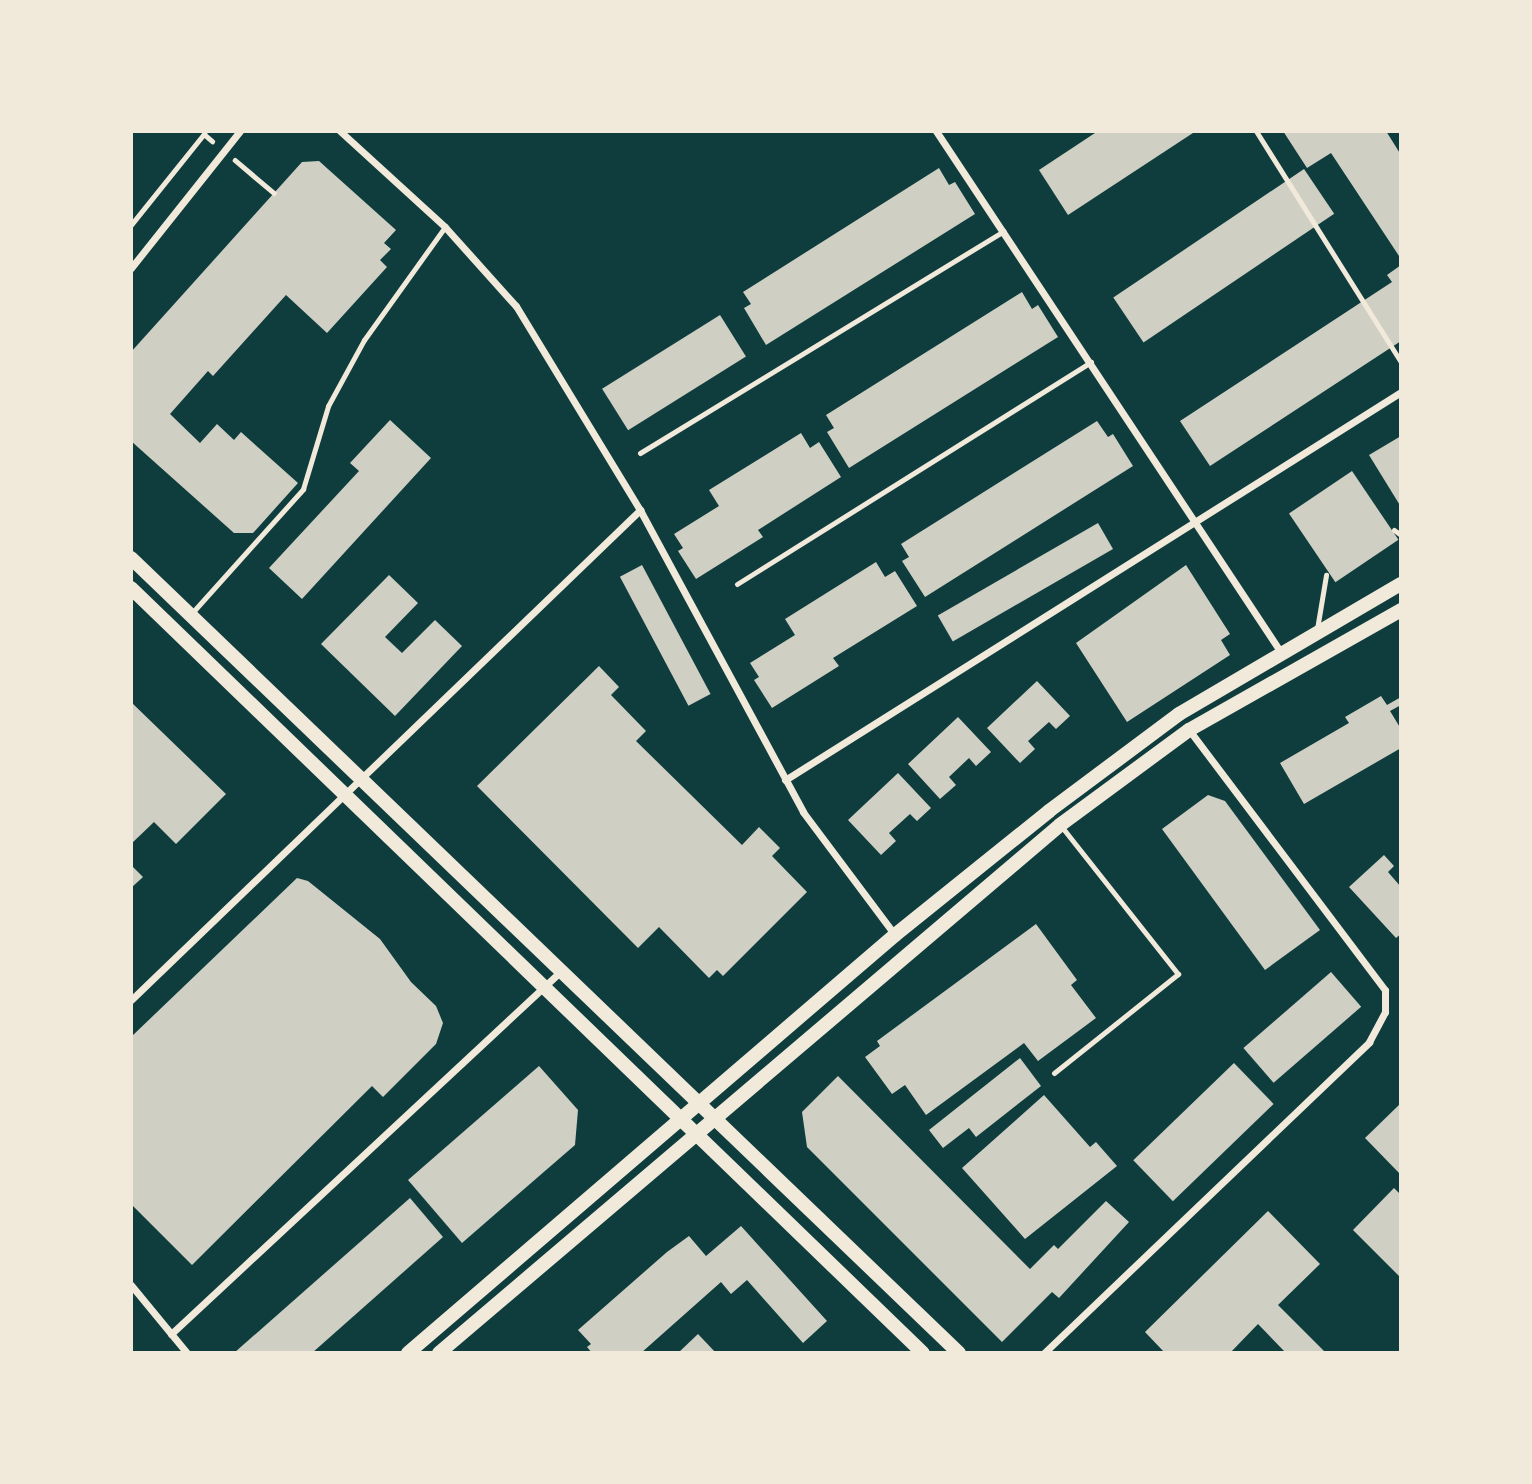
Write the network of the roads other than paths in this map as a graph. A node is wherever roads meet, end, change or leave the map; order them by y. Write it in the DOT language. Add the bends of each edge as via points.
graph roads {
  1 [pos="240,131"];
  2 [pos="340,131"];
  3 [pos="936,131"];
  4 [pos="1256,131"];
  5 [pos="446,227"];
  6 [pos="1003,231"];
  7 [pos="131,268"];
  8 [pos="1091,362"];
  9 [pos="1401,362"];
  10 [pos="1401,392"];
  11 [pos="640,453"];
  12 [pos="640,510"];
  13 [pos="1198,522"];
  14 [pos="1394,530"];
  15 [pos="1401,535"];
  16 [pos="131,558"];
  17 [pos="146,571"];
  18 [pos="1326,575"];
  19 [pos="737,584"];
  20 [pos="1401,584"];
  21 [pos="131,588"];
  22 [pos="1401,610"];
  23 [pos="191,614"];
  24 [pos="1317,629"];
  25 [pos="1280,650"];
  26 [pos="1189,730"];
  27 [pos="365,780"];
  28 [pos="785,780"];
  29 [pos="344,791"];
  30 [pos="1060,825"];
  31 [pos="895,935"];
  32 [pos="561,971"];
  33 [pos="544,986"];
  34 [pos="131,1000"];
  35 [pos="1055,1073"];
  36 [pos="700,1104"];
  37 [pos="715,1118"];
  38 [pos="680,1121"];
  39 [pos="696,1135"];
  40 [pos="131,1285"];
  41 [pos="171,1334"];
  42 [pos="187,1353"];
  43 [pos="408,1353"];
  44 [pos="439,1353"];
  45 [pos="923,1353"];
  46 [pos="959,1353"];
  47 [pos="1044,1353"];
  1 -- 7 [label="street"];
  2 -- 5 [label="street"];
  3 -- 6 [label="street"];
  4 -- 9 [label="lane"];
  5 -- 12 [label="street" via="516,306"];
  5 -- 23 [label="lane" via="364,341 328,406 303,489"];
  6 -- 8 [label="street"];
  6 -- 11 [label="lane"];
  8 -- 13 [label="street"];
  8 -- 19 [label="lane"];
  10 -- 13 [label="street"];
  12 -- 27 [label="street"];
  12 -- 28 [label="street"];
  13 -- 25 [label="street"];
  13 -- 28 [label="street"];
  14 -- 15 [label="lane"];
  16 -- 17 [label="main road"];
  17 -- 21 [label="street"];
  17 -- 23 [label="main road"];
  18 -- 24 [label="lane"];
  20 -- 24 [label="main road"];
  21 -- 29 [label="main road"];
  22 -- 26 [label="main road"];
  23 -- 27 [label="main road"];
  24 -- 25 [label="main road"];
  25 -- 31 [label="main road" via="1179,714"];
  26 -- 30 [label="main road"];
  26 -- 47 [label="street" via="1385,990 1385,1012 1369,1042"];
  27 -- 29 [label="street"];
  27 -- 32 [label="main road"];
  28 -- 31 [label="street"];
  29 -- 33 [label="main road"];
  29 -- 34 [label="street"];
  30 -- 35 [label="lane" via="1178,974"];
  30 -- 37 [label="main road"];
  31 -- 36 [label="main road"];
  32 -- 33 [label="street"];
  32 -- 36 [label="main road"];
  33 -- 38 [label="main road"];
  33 -- 41 [label="street"];
  36 -- 37 [label="main road"];
  36 -- 38 [label="main road"];
  37 -- 39 [label="main road"];
  37 -- 46 [label="main road"];
  38 -- 39 [label="main road"];
  38 -- 43 [label="main road"];
  39 -- 44 [label="main road"];
  39 -- 45 [label="main road"];
  40 -- 41 [label="street"];
  41 -- 42 [label="street"];
}
